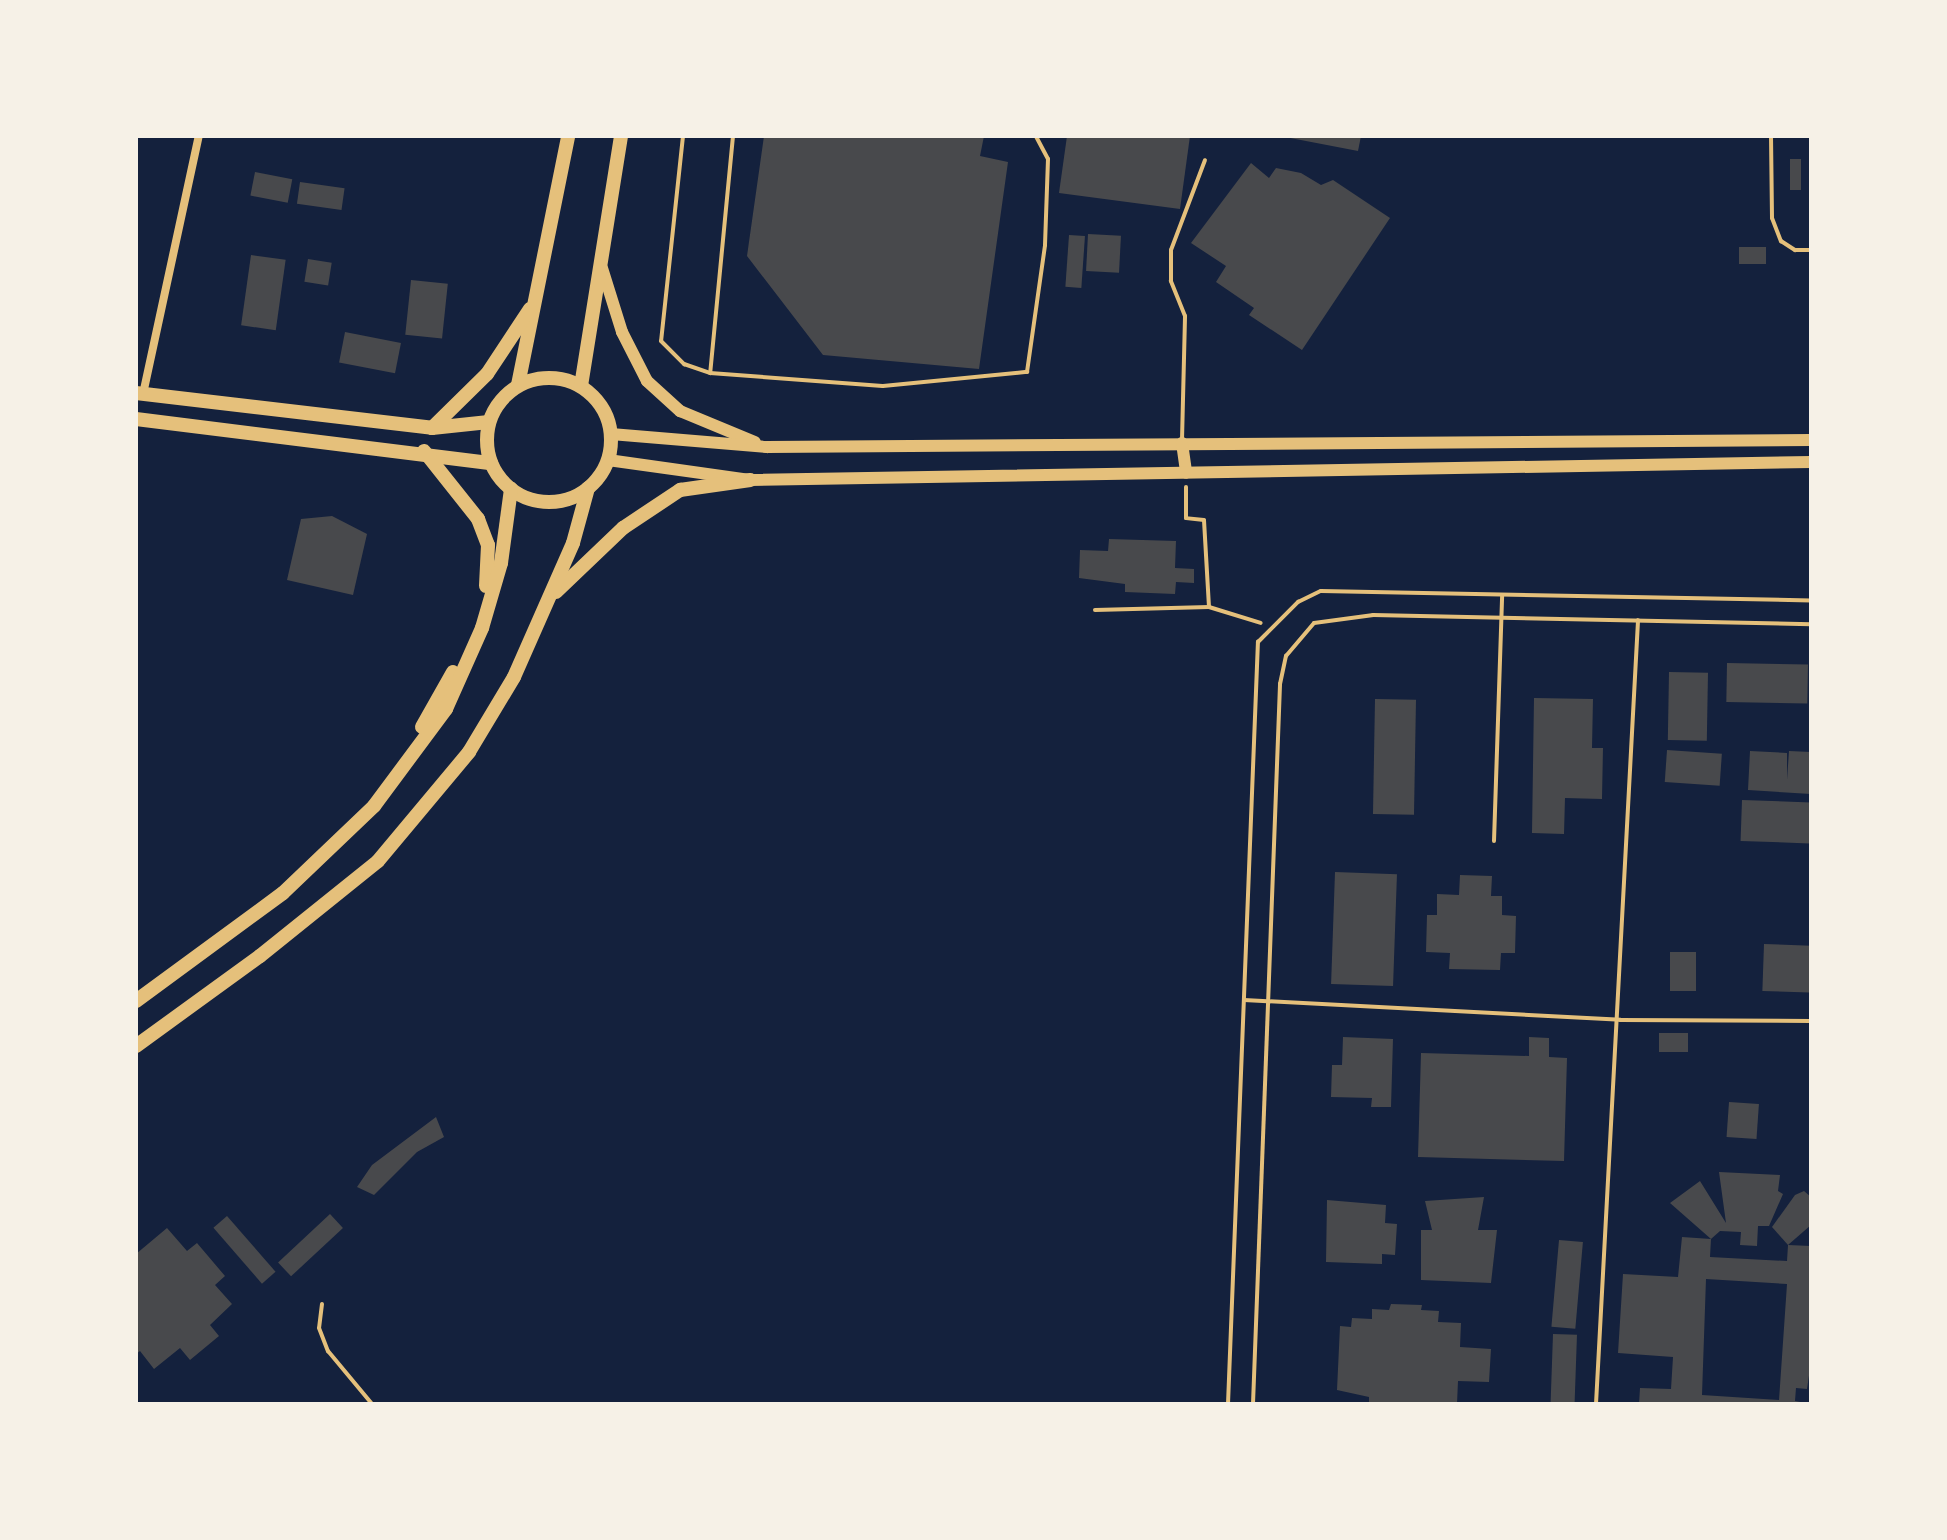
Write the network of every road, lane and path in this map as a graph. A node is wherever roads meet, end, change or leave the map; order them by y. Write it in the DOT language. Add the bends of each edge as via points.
graph roads {
  1 [pos="199,136"];
  2 [pos="568,136"];
  3 [pos="621,136"];
  4 [pos="683,136"];
  5 [pos="733,136"];
  6 [pos="1036,136"];
  7 [pos="1771,136"];
  8 [pos="1205,160"];
  9 [pos="1811,250"];
  10 [pos="602,268"];
  11 [pos="537,297"];
  12 [pos="710,373"];
  13 [pos="518,385"];
  14 [pos="581,386"];
  15 [pos="140,394"];
  16 [pos="136,419"];
  17 [pos="489,422"];
  18 [pos="432,428"];
  19 [pos="611,434"];
  20 [pos="1811,440"];
  21 [pos="1182,443"];
  22 [pos="767,447"];
  23 [pos="424,451"];
  24 [pos="608,460"];
  25 [pos="1811,462"];
  26 [pos="491,463"];
  27 [pos="1186,473"];
  28 [pos="750,480"];
  29 [pos="588,488"];
  30 [pos="511,489"];
  31 [pos="1502,595"];
  32 [pos="549,598"];
  33 [pos="1811,600"];
  34 [pos="1209,607"];
  35 [pos="1095,610"];
  36 [pos="1638,620"];
  37 [pos="1502,622"];
  38 [pos="1811,624"];
  39 [pos="1271,626"];
  40 [pos="374,806"];
  41 [pos="1494,841"];
  42 [pos="1244,1000"];
  43 [pos="136,1001"];
  44 [pos="1271,1002"];
  45 [pos="1620,1020"];
  46 [pos="1811,1021"];
  47 [pos="136,1046"];
  48 [pos="322,1304"];
  49 [pos="372,1404"];
  50 [pos="1228,1404"];
  51 [pos="1253,1404"];
  52 [pos="1596,1404"];
  1 -- 15 [label="street"];
  2 -- 11 [label="main road"];
  3 -- 10 [label="main road"];
  4 -- 12 [label="lane" via="661,341 684,364"];
  5 -- 12 [label="lane"];
  6 -- 12 [label="lane" via="1048,159 1045,245 1027,372 883,386"];
  7 -- 9 [label="lane" via="1772,218 1781,241 1795,250"];
  8 -- 21 [label="lane" via="1171,250 1171,281 1185,316"];
  10 -- 14 [label="main road"];
  10 -- 22 [label="main road" via="622,332 647,381 680,411"];
  11 -- 13 [label="main road"];
  11 -- 18 [label="main road" via="487,374"];
  13 -- 14 [label="main road" via="550,377"];
  13 -- 17 [label="main road" via="500,401"];
  14 -- 19 [label="main road" via="602,406"];
  15 -- 18 [label="main road"];
  16 -- 23 [label="main road"];
  17 -- 18 [label="main road"];
  17 -- 26 [label="main road"];
  19 -- 22 [label="main road"];
  19 -- 24 [label="main road"];
  20 -- 21 [label="main road"];
  21 -- 22 [label="main road"];
  21 -- 27 [label="main road"];
  23 -- 26 [label="main road"];
  23 -- 40 [label="main road" via="478,519 488,545 489,571 476,620 453,672"];
  24 -- 28 [label="main road"];
  24 -- 29 [label="main road"];
  25 -- 27 [label="main road"];
  26 -- 30 [label="main road"];
  27 -- 28 [label="main road"];
  27 -- 34 [label="path" via="1186,518 1204,520"];
  28 -- 32 [label="main road" via="680,490 623,528"];
  29 -- 30 [label="main road" via="550,502"];
  29 -- 32 [label="main road" via="573,543"];
  30 -- 40 [label="main road" via="501,563 482,628 446,709"];
  31 -- 33 [label="lane"];
  31 -- 37 [label="lane"];
  31 -- 39 [label="lane" via="1321,591 1298,602"];
  32 -- 47 [label="main road" via="514,677 469,752 378,861"];
  34 -- 35 [label="path"];
  34 -- 39 [label="path"];
  36 -- 37 [label="lane"];
  36 -- 38 [label="lane"];
  36 -- 45 [label="lane"];
  37 -- 41 [label="lane"];
  37 -- 44 [label="lane" via="1373,615 1314,623 1286,656 1280,684"];
  39 -- 42 [label="lane" via="1258,642"];
  40 -- 43 [label="main road" via="283,893"];
  42 -- 44 [label="lane"];
  42 -- 50 [label="lane"];
  44 -- 45 [label="lane"];
  44 -- 51 [label="lane"];
  45 -- 46 [label="lane"];
  45 -- 52 [label="lane"];
  48 -- 49 [label="lane" via="319,1328 328,1351"];
}
